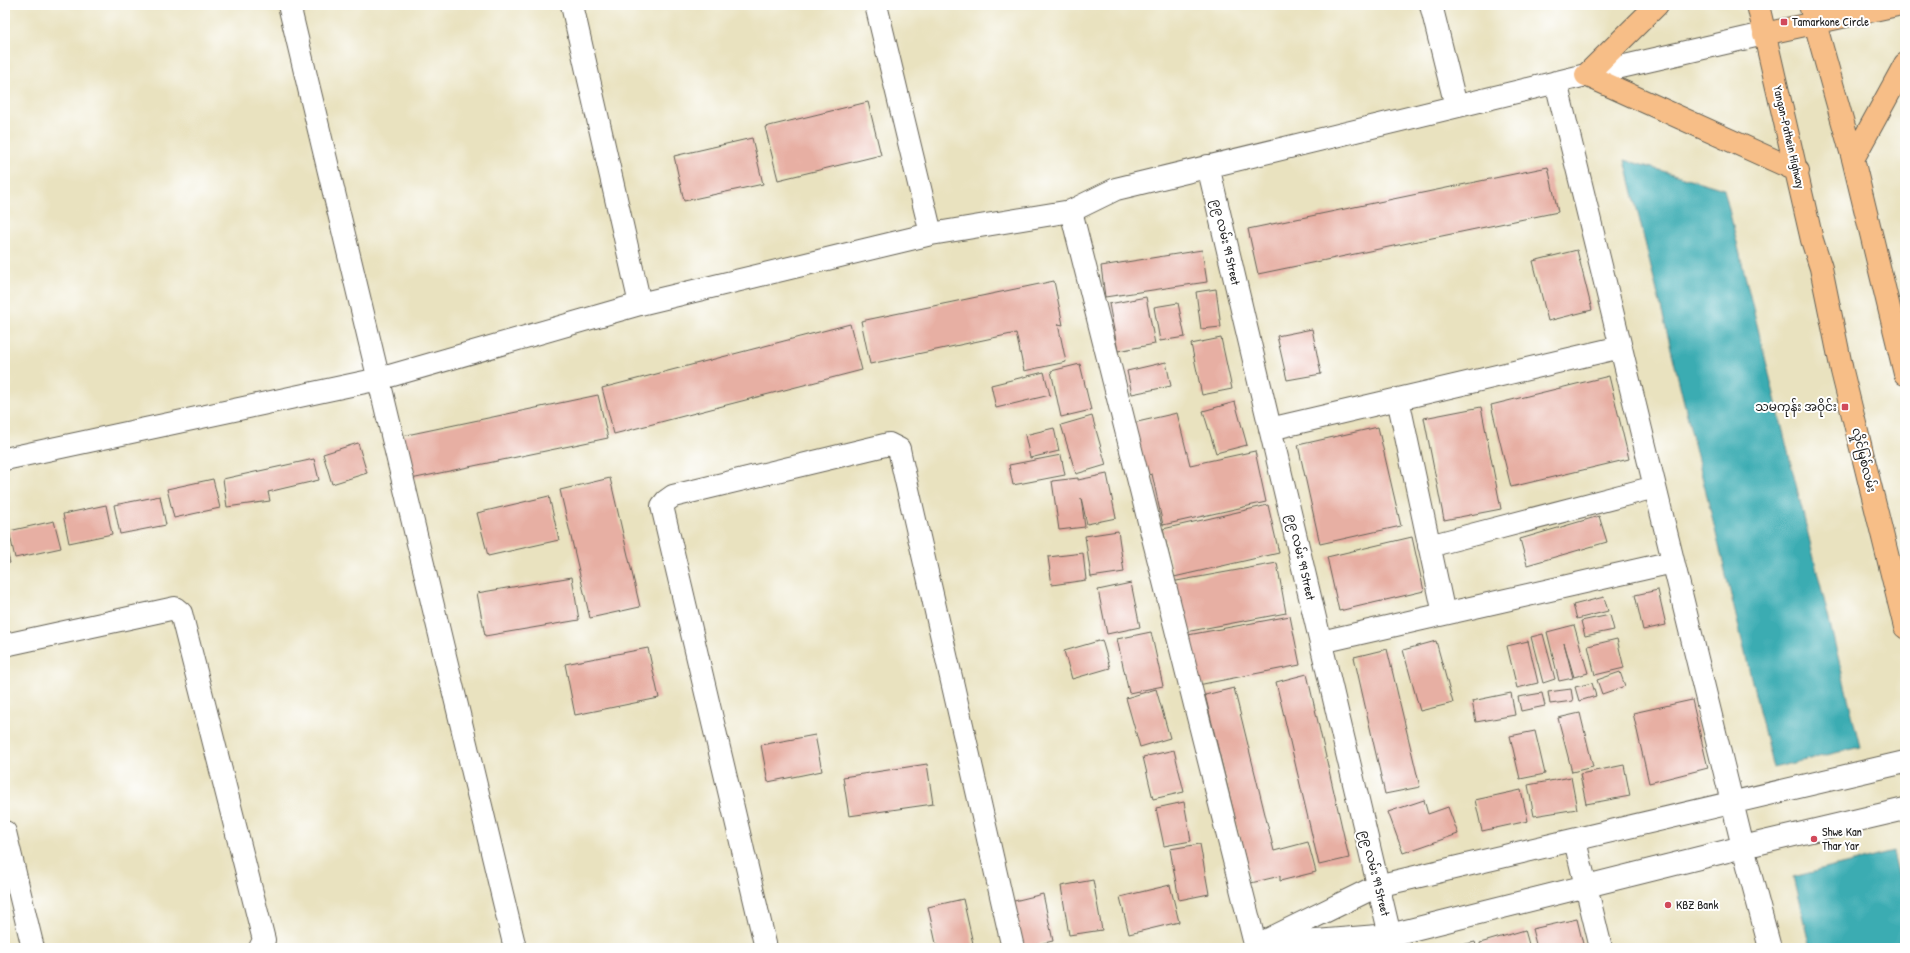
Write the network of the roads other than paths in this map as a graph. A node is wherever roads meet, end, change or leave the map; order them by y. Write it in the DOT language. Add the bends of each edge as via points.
graph roads {
  1 [pos="289,5"];
  2 [pos="572,5"];
  3 [pos="876,5"];
  4 [pos="1431,5"];
  5 [pos="1656,5"];
  6 [pos="1758,5"];
  7 [pos="1897,5"];
  8 [pos="1813,14"];
  9 [pos="1764,34"];
  10 [pos="1905,64"];
  11 [pos="1586,75"];
  12 [pos="1556,82"];
  13 [pos="1456,106"];
  14 [pos="1853,159"];
  15 [pos="1208,166"];
  16 [pos="1798,171"];
  17 [pos="1071,211"];
  18 [pos="931,234"];
  19 [pos="1821,268"];
  20 [pos="640,304"];
  21 [pos="1621,347"];
  22 [pos="1905,374"];
  23 [pos="379,379"];
  24 [pos="1398,399"];
  25 [pos="1270,429"];
  26 [pos="5,459"];
  27 [pos="1654,487"];
  28 [pos="1429,546"];
  29 [pos="1673,562"];
  30 [pos="1444,614"];
  31 [pos="1905,628"];
  32 [pos="1321,642"];
  33 [pos="5,645"];
  34 [pos="1905,762"];
  35 [pos="1733,804"];
  36 [pos="1905,809"];
  37 [pos="5,832"];
  38 [pos="1575,841"];
  39 [pos="1743,847"];
  40 [pos="1377,886"];
  41 [pos="1586,887"];
  42 [pos="1392,942"];
  43 [pos="1252,947"];
  44 [pos="33,948"];
  45 [pos="260,948"];
  46 [pos="515,948"];
  47 [pos="766,948"];
  48 [pos="1013,948"];
  49 [pos="1601,948"];
  50 [pos="1770,948"];
  1 -- 23 [label="street"];
  2 -- 20 [label="street"];
  3 -- 18 [label="street"];
  4 -- 13 [label="street"];
  5 -- 11 [label="main road"];
  6 -- 9 [label="main road, Yangon-Pathein Highway"];
  7 -- 8 [label="main road"];
  8 -- 9 [label="main road"];
  8 -- 14 [label="main road"];
  9 -- 11 [label="street"];
  9 -- 16 [label="main road, Yangon-Pathein Highway"];
  10 -- 14 [label="main road"];
  11 -- 12 [label="street"];
  11 -- 16 [label="main road"];
  12 -- 13 [label="street"];
  12 -- 21 [label="street"];
  13 -- 15 [label="street"];
  14 -- 22 [label="main road"];
  15 -- 17 [label="street" via="1116,189"];
  15 -- 25 [label="street, ၉၉ လမ်း 99 Street"];
  16 -- 19 [label="main road, Yangon-Pathein Highway" via="1812,240"];
  17 -- 18 [label="street"];
  17 -- 43 [label="street"];
  18 -- 20 [label="street"];
  19 -- 31 [label="main road, လှိုင်မြစ်လမ်း" via="1842,372"];
  20 -- 23 [label="street"];
  21 -- 24 [label="street"];
  21 -- 27 [label="street"];
  23 -- 26 [label="street"];
  23 -- 46 [label="street"];
  24 -- 25 [label="street"];
  24 -- 28 [label="street"];
  25 -- 32 [label="street, ၉၉ လမ်း 99 Street"];
  27 -- 28 [label="street"];
  27 -- 29 [label="street"];
  28 -- 30 [label="street"];
  29 -- 30 [label="street"];
  29 -- 35 [label="street"];
  30 -- 32 [label="street"];
  32 -- 40 [label="street, ၉၉ လမ်း 99 Street"];
  33 -- 45 [label="street" via="175,608 181,613 264,940"];
  34 -- 35 [label="street"];
  35 -- 38 [label="street"];
  35 -- 39 [label="street"];
  36 -- 39 [label="street"];
  37 -- 44 [label="street"];
  38 -- 40 [label="street"];
  38 -- 41 [label="street"];
  39 -- 41 [label="street"];
  39 -- 50 [label="street"];
  40 -- 42 [label="street, ၉၉ လမ်း 99 Street"];
  40 -- 43 [label="street"];
  41 -- 42 [label="street"];
  41 -- 49 [label="street"];
  42 -- 43 [label="street"];
  47 -- 48 [label="street" via="662,506 666,500 674,496 889,444 898,448 902,462"];
}
